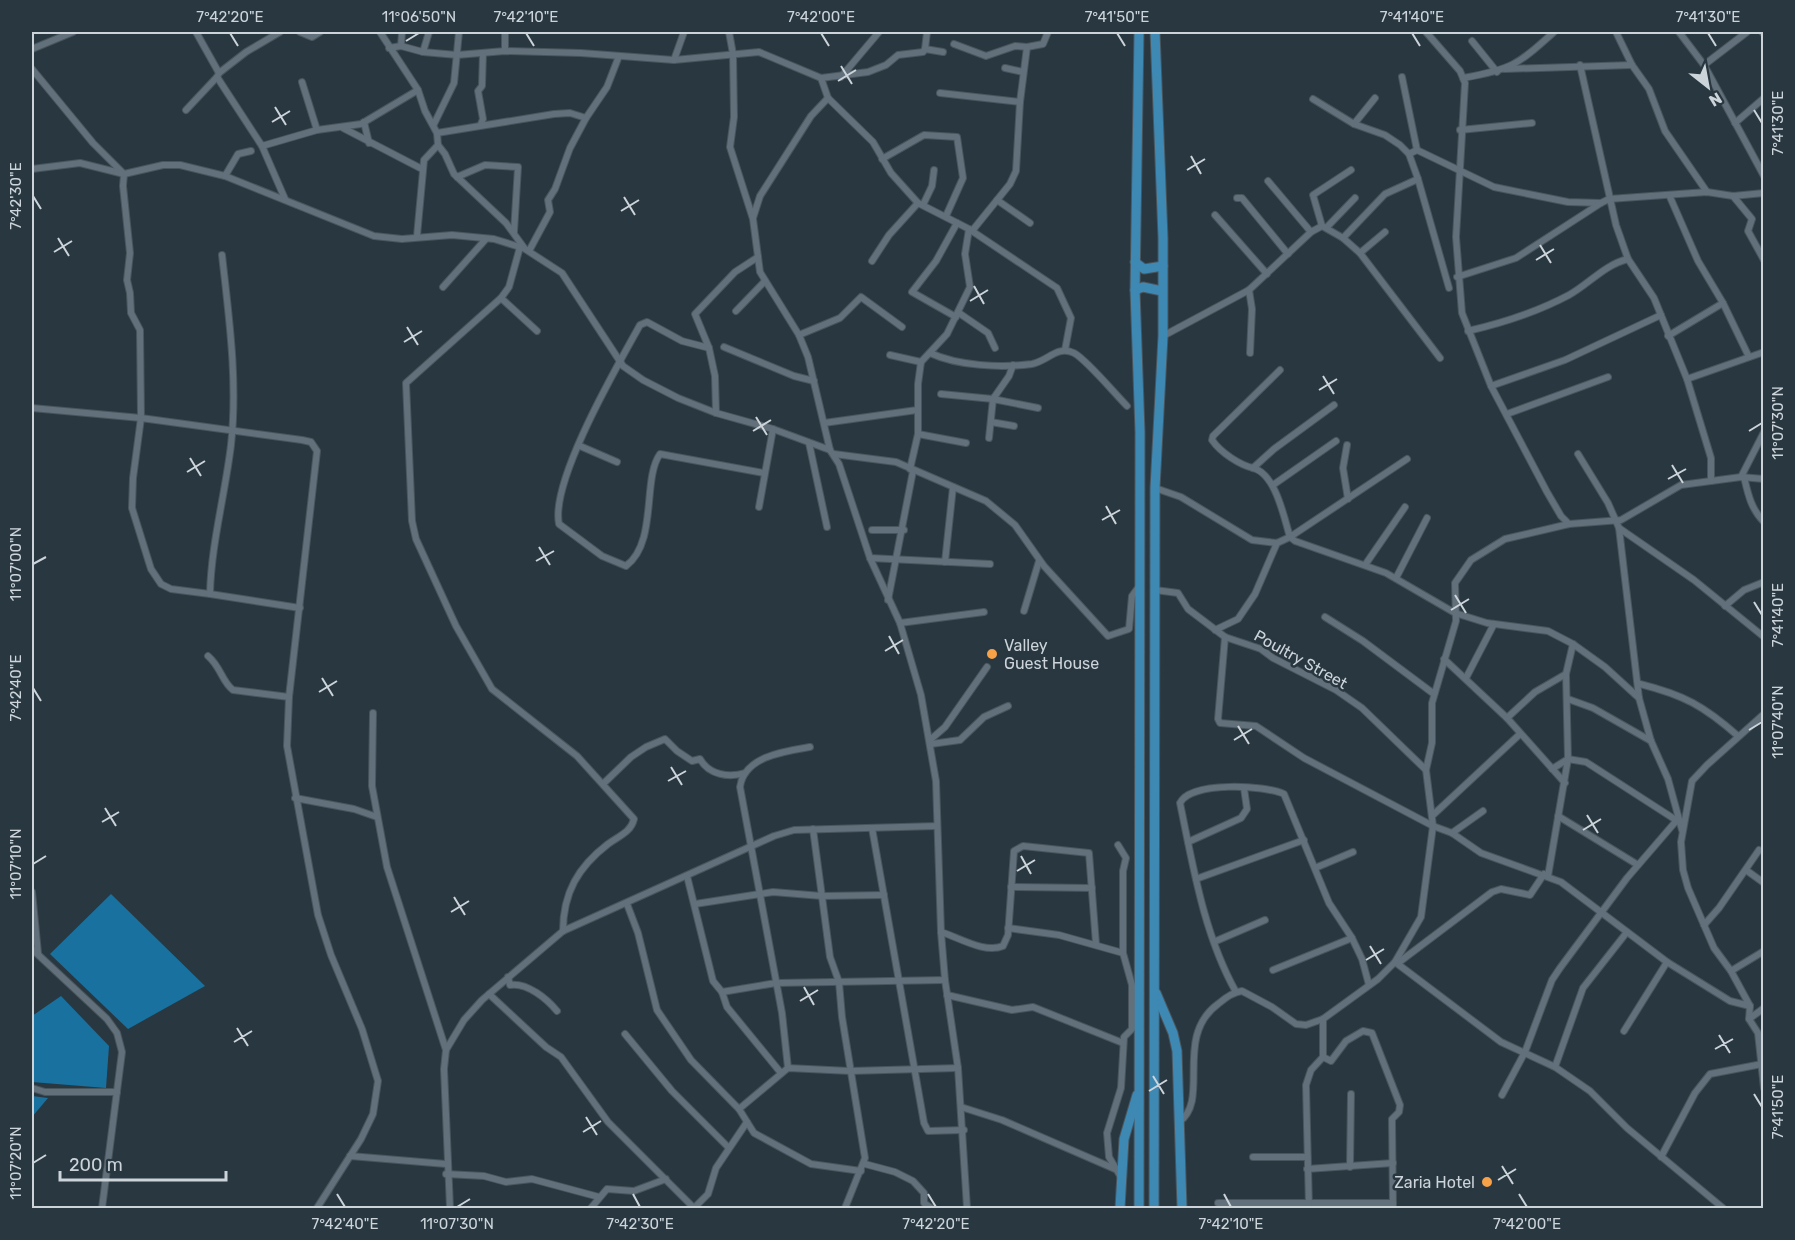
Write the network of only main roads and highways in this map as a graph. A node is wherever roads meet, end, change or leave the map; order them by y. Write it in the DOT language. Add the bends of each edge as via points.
graph roads {
  1 [pos="1139,32"];
  2 [pos="1155,32"];
  3 [pos="1135,262"];
  4 [pos="1162,266"];
  5 [pos="1135,290"];
  6 [pos="1162,291"];
  7 [pos="1154,984"];
  8 [pos="1141,1078"];
  9 [pos="1140,1151"];
  10 [pos="1154,1151"];
  11 [pos="1120,1209"];
  12 [pos="1139,1209"];
  13 [pos="1154,1209"];
  14 [pos="1182,1209"];
  1 -- 3 [label="highway"];
  2 -- 4 [label="highway"];
  3 -- 4 [label="highway" via="1144,269"];
  3 -- 5 [label="highway"];
  4 -- 6 [label="highway"];
  5 -- 6 [label="highway" via="1143,287"];
  5 -- 8 [label="highway" via="1140,432"];
  6 -- 7 [label="highway" via="1155,488"];
  7 -- 10 [label="highway"];
  7 -- 14 [label="highway" via="1176,1042"];
  8 -- 9 [label="highway"];
  8 -- 11 [label="highway" via="1124,1139"];
  9 -- 10 [label="highway"];
  9 -- 12 [label="highway"];
  10 -- 13 [label="highway"];
}
